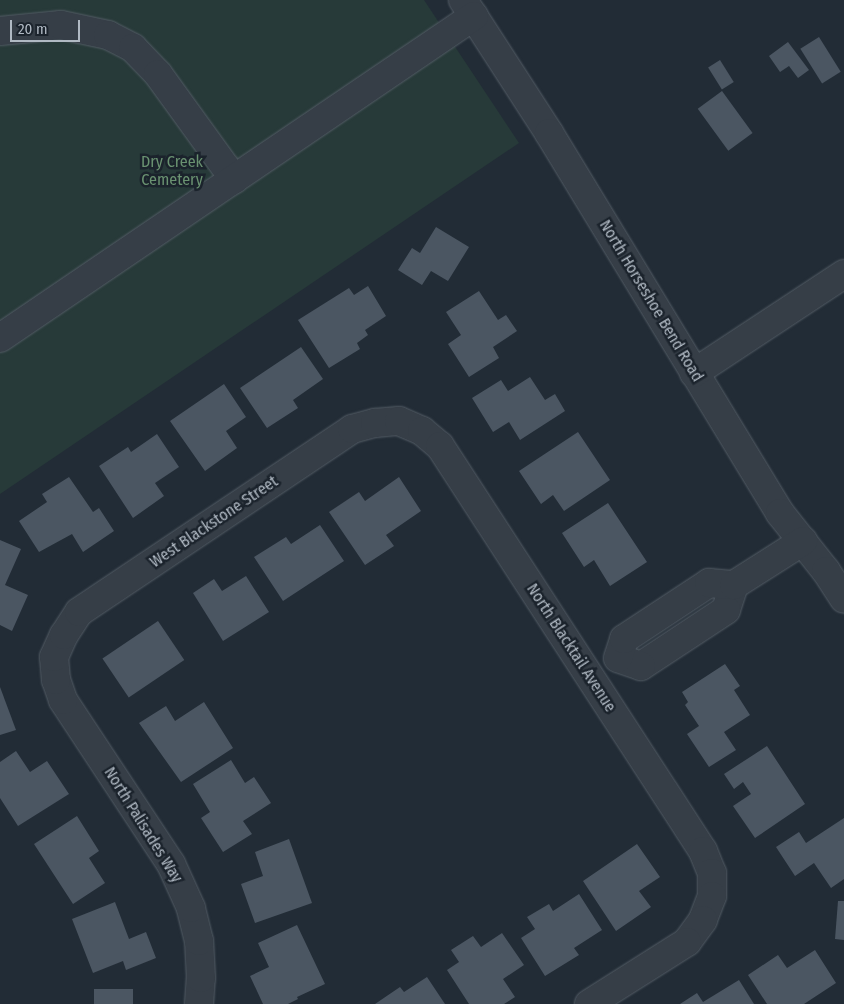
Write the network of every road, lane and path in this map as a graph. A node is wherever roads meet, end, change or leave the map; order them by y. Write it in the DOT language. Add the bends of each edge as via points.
graph roads {
  1 [pos="469,8"];
  2 [pos="0,31"];
  3 [pos="234,179"];
  4 [pos="844,274"];
  5 [pos="0,338"];
  6 [pos="694,373"];
  7 [pos="399,421"];
  8 [pos="802,541"];
  9 [pos="844,599"];
  10 [pos="54,657"];
  11 [pos="590,676"];
  12 [pos="199,1004"];
  13 [pos="589,1004"];
  1 -- 3 [label="street"];
  1 -- 6 [label="street, North Horseshoe Bend Road" via="549,133"];
  2 -- 3 [label="street" via="61,25 108,35 133,48 158,74"];
  3 -- 5 [label="street"];
  4 -- 6 [label="street"];
  6 -- 8 [label="street, North Horseshoe Bend Road" via="780,513"];
  7 -- 10 [label="street, West Blackstone Street" via="352,429 80,612"];
  7 -- 11 [label="street, North Blacktail Avenue" via="422,431 440,446"];
  8 -- 9 [label="street, North Horseshoe Bend Road"];
  8 -- 11 [label="street" via="734,585 709,583 624,639 618,658"];
  10 -- 12 [label="street, North Palisades Way" via="56,680 63,700 171,864 191,908 199,941 202,978"];
  11 -- 13 [label="street, North Blacktail Avenue" via="703,851 712,873 712,896 703,920 687,942"];
}
